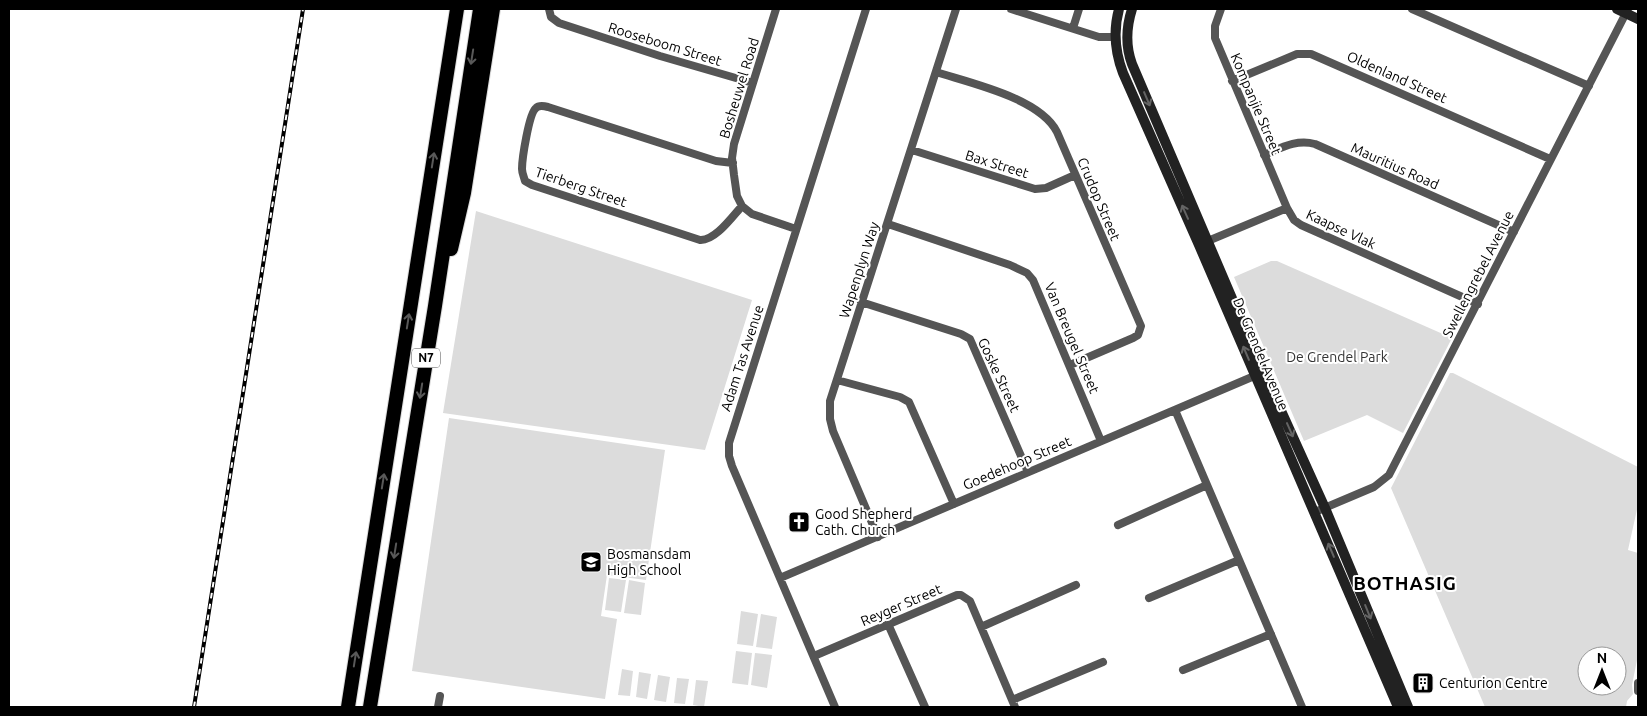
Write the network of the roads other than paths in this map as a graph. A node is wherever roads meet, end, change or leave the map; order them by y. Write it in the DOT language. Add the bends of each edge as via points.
graph roads {
  1 [pos="457,9"];
  2 [pos="480,9"];
  3 [pos="493,9"];
  4 [pos="549,9"];
  5 [pos="776,9"];
  6 [pos="866,9"];
  7 [pos="956,9"];
  8 [pos="1011,9"];
  9 [pos="1079,9"];
  10 [pos="1119,9"];
  11 [pos="1132,9"];
  12 [pos="1220,9"];
  13 [pos="1412,9"];
  14 [pos="1624,10"];
  15 [pos="1638,19"];
  16 [pos="1128,24"];
  17 [pos="1073,28"];
  18 [pos="1114,37"];
  19 [pos="1129,54"];
  20 [pos="936,72"];
  21 [pos="1232,81"];
  22 [pos="753,84"];
  23 [pos="1589,86"];
  24 [pos="912,150"];
  25 [pos="1264,155"];
  26 [pos="1550,159"];
  27 [pos="733,163"];
  28 [pos="1075,175"];
  29 [pos="742,206"];
  30 [pos="1287,208"];
  31 [pos="888,224"];
  32 [pos="796,229"];
  33 [pos="1514,232"];
  34 [pos="1204,243"];
  35 [pos="861,302"];
  36 [pos="1478,304"];
  37 [pos="434,306"];
  38 [pos="1070,366"];
  39 [pos="1259,373"];
  40 [pos="837,380"];
  41 [pos="1175,410"];
  42 [pos="1101,441"];
  43 [pos="1028,472"];
  44 [pos="1207,485"];
  45 [pos="954,504"];
  46 [pos="1325,508"];
  47 [pos="1315,512"];
  48 [pos="1118,525"];
  49 [pos="878,537"];
  50 [pos="1239,560"];
  51 [pos="780,578"];
  52 [pos="1076,586"];
  53 [pos="1149,598"];
  54 [pos="888,624"];
  55 [pos="982,627"];
  56 [pos="1271,634"];
  57 [pos="814,656"];
  58 [pos="1102,662"];
  59 [pos="1183,670"];
  60 [pos="1638,684"];
  61 [pos="1638,691"];
  62 [pos="440,696"];
  63 [pos="1014,704"];
  64 [pos="348,707"];
  65 [pos="370,707"];
  66 [pos="438,707"];
  67 [pos="836,707"];
  68 [pos="925,707"];
  69 [pos="1302,707"];
  70 [pos="1398,707"];
  71 [pos="1408,707"];
  64 -- 1 [label="highway, N7, one-way"];
  2 -- 37 [label="highway, N7, one-way"];
  3 -- 37 [label="highway" via="464,193 444,282"];
  4 -- 22 [label="street, Rooseboom Street" via="559,23"];
  5 -- 22 [label="street, Bosheuwel Road"];
  6 -- 32 [label="street, Adam Tas Avenue"];
  7 -- 20 [label="street, Wapenplyn Way"];
  8 -- 17 [label="street"];
  9 -- 17 [label="street"];
  10 -- 18 [label="street, De Grendel Avenue"];
  11 -- 16 [label="street, De Grendel Avenue"];
  12 -- 21 [label="street, Kompanjie Street" via="1214,34"];
  13 -- 23 [label="street"];
  14 -- 15 [label="street"];
  14 -- 23 [label="street, Swellengrebel Avenue"];
  16 -- 18 [label="street" via="1122,33"];
  16 -- 19 [label="street, De Grendel Avenue"];
  17 -- 18 [label="street" via="1099,37"];
  18 -- 19 [label="street" via="1123,42"];
  34 -- 18 [label="street, De Grendel Avenue, one-way" via="1127,83"];
  19 -- 34 [label="street, De Grendel Avenue, one-way"];
  20 -- 24 [label="street, Wapenplyn Way"];
  20 -- 28 [label="street, Crudop Street" via="1014,98 1043,115 1058,132"];
  21 -- 25 [label="street, Kompanjie Street"];
  21 -- 26 [label="street, Oldenland Street" via="1297,54 1311,54"];
  22 -- 27 [label="street, Bosheuwel Road" via="734,144"];
  23 -- 26 [label="street, Swellengrebel Avenue"];
  24 -- 28 [label="street, Bax Street" via="1035,189 1046,188"];
  24 -- 31 [label="street, Wapenplyn Way"];
  25 -- 30 [label="street, Kompanjie Street"];
  25 -- 33 [label="street, Mauritius Road" via="1294,143 1315,144"];
  26 -- 33 [label="street, Swellengrebel Avenue"];
  27 -- 29 [label="street, Bosheuwel Road" via="737,196"];
  27 -- 29 [label="street, Tierberg Street" via="716,161 540,106 532,114 522,171 528,183 700,240 713,237"];
  28 -- 38 [label="street, Crudop Street" via="1140,326 1140,333"];
  29 -- 32 [label="street" via="752,214"];
  30 -- 34 [label="street, Kaapse Vlak"];
  30 -- 36 [label="street, Kaapse Vlak" via="1301,225"];
  31 -- 35 [label="street, Wapenplyn Way"];
  31 -- 38 [label="street, Van Breugel Street" via="1028,273"];
  32 -- 51 [label="street, Adam Tas Avenue" via="729,443 732,466"];
  33 -- 36 [label="street, Swellengrebel Avenue"];
  34 -- 39 [label="street, De Grendel Avenue"];
  35 -- 40 [label="street, Wapenplyn Way"];
  35 -- 43 [label="street, Goske Street" via="970,339"];
  36 -- 46 [label="street, Swellengrebel Avenue" via="1389,475 1374,488"];
  37 -- 65 [label="highway, N7, one-way"];
  38 -- 42 [label="street, Van Breugel Street"];
  39 -- 41 [label="street, Goedehoop Street"];
  39 -- 46 [label="street, De Grendel Avenue, one-way"];
  39 -- 47 [label="street, De Grendel Avenue"];
  40 -- 45 [label="street" via="909,402"];
  40 -- 49 [label="street, Wapenplyn Way" via="830,401 830,419"];
  41 -- 42 [label="street, Goedehoop Street"];
  41 -- 44 [label="street"];
  42 -- 43 [label="street, Goedehoop Street"];
  43 -- 45 [label="street, Goedehoop Street"];
  44 -- 48 [label="street"];
  44 -- 50 [label="street"];
  45 -- 49 [label="street, Goedehoop Street"];
  46 -- 47 [label="street, Swellengrebel Avenue"];
  46 -- 71 [label="street, De Grendel Avenue, one-way"];
  70 -- 47 [label="street, De Grendel Avenue, one-way"];
  49 -- 51 [label="street, Goedehoop Street"];
  50 -- 53 [label="street"];
  50 -- 56 [label="street"];
  51 -- 57 [label="street, Adam Tas Avenue"];
  52 -- 55 [label="street"];
  54 -- 55 [label="street, Reyger Street" via="962,594 970,601"];
  54 -- 57 [label="street, Reyger Street"];
  54 -- 68 [label="street"];
  55 -- 63 [label="street, Reyger Street"];
  56 -- 59 [label="street"];
  56 -- 69 [label="street"];
  57 -- 67 [label="street, Adam Tas Avenue"];
  58 -- 63 [label="street, Reyger Street"];
  60 -- 61 [label="street"];
  62 -- 66 [label="street"];
}
